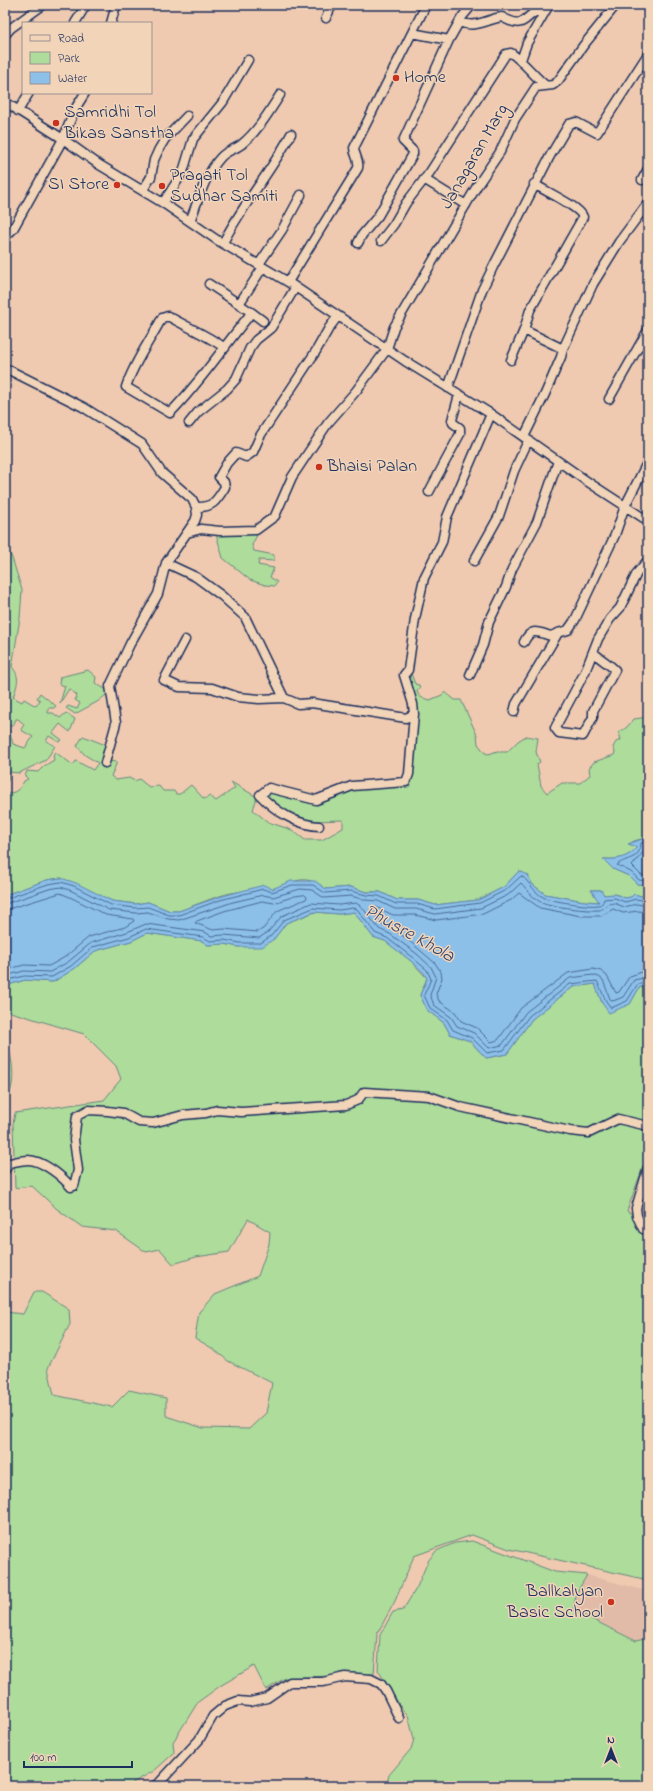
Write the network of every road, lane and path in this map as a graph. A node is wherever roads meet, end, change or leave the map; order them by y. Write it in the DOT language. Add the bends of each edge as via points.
graph roads {
  1 [pos="43,5"];
  2 [pos="86,5"];
  3 [pos="116,5"];
  4 [pos="332,5"];
  5 [pos="426,5"];
  6 [pos="472,5"];
  7 [pos="616,5"];
  8 [pos="548,8"];
  9 [pos="326,18"];
  10 [pos="76,22"];
  11 [pos="111,22"];
  12 [pos="459,22"];
  13 [pos="412,33"];
  14 [pos="5,35"];
  15 [pos="449,40"];
  16 [pos="648,54"];
  17 [pos="248,60"];
  18 [pos="521,60"];
  19 [pos="545,85"];
  20 [pos="28,94"];
  21 [pos="84,94"];
  22 [pos="280,95"];
  23 [pos="5,102"];
  24 [pos="18,111"];
  25 [pos="187,116"];
  26 [pos="291,134"];
  27 [pos="63,140"];
  28 [pos="648,168"];
  29 [pos="424,180"];
  30 [pos="642,180"];
  31 [pos="534,184"];
  32 [pos="143,190"];
  33 [pos="301,195"];
  34 [pos="163,203"];
  35 [pos="648,203"];
  36 [pos="466,205"];
  37 [pos="190,221"];
  38 [pos="5,237"];
  39 [pos="381,241"];
  40 [pos="223,243"];
  41 [pos="358,243"];
  42 [pos="261,266"];
  43 [pos="288,282"];
  44 [pos="209,284"];
  45 [pos="296,288"];
  46 [pos="239,304"];
  47 [pos="252,312"];
  48 [pos="338,316"];
  49 [pos="263,321"];
  50 [pos="524,330"];
  51 [pos="648,330"];
  52 [pos="225,348"];
  53 [pos="387,349"];
  54 [pos="563,349"];
  55 [pos="511,360"];
  56 [pos="5,370"];
  57 [pos="448,388"];
  58 [pos="459,395"];
  59 [pos="609,399"];
  60 [pos="491,414"];
  61 [pos="189,423"];
  62 [pos="526,439"];
  63 [pos="558,461"];
  64 [pos="648,461"];
  65 [pos="429,492"];
  66 [pos="625,506"];
  67 [pos="196,507"];
  68 [pos="648,521"];
  69 [pos="187,533"];
  70 [pos="648,560"];
  71 [pos="474,561"];
  72 [pos="166,563"];
  73 [pos="558,633"];
  74 [pos="185,640"];
  75 [pos="524,642"];
  76 [pos="594,652"];
  77 [pos="470,675"];
  78 [pos="284,698"];
  79 [pos="514,712"];
  80 [pos="414,714"];
  81 [pos="105,763"];
  82 [pos="319,826"];
  83 [pos="648,1126"];
  84 [pos="648,1168"];
  85 [pos="5,1170"];
  86 [pos="648,1231"];
  87 [pos="400,1718"];
  88 [pos="154,1786"];
  1 -- 14 [label="street"];
  2 -- 10 [label="street"];
  3 -- 11 [label="street"];
  4 -- 9 [label="street"];
  5 -- 13 [label="street"];
  6 -- 12 [label="street"];
  7 -- 19 [label="street, Janagaran Marg" via="558,82"];
  8 -- 12 [label="street" via="540,10 519,24 502,17 478,25"];
  8 -- 18 [label="street" via="527,43"];
  12 -- 15 [label="street"];
  13 -- 15 [label="street"];
  13 -- 43 [label="street" via="354,148 358,168"];
  15 -- 41 [label="street" via="402,141 413,154 378,216 362,234"];
  16 -- 31 [label="street" via="597,133 576,122 569,124"];
  17 -- 34 [label="street" via="223,102 193,139 184,172"];
  18 -- 19 [label="street"];
  18 -- 29 [label="street" via="511,53 506,54"];
  19 -- 36 [label="street, Janagaran Marg" via="536,87 515,119 500,152"];
  20 -- 24 [label="street"];
  21 -- 27 [label="street" via="75,109"];
  22 -- 37 [label="street" via="252,134 216,162"];
  23 -- 24 [label="street"];
  24 -- 27 [label="street"];
  25 -- 32 [label="street" via="162,144 154,160 151,177"];
  26 -- 40 [label="street"];
  27 -- 32 [label="street"];
  27 -- 38 [label="street" via="13,229"];
  28 -- 30 [label="street"];
  29 -- 36 [label="street"];
  29 -- 39 [label="street"];
  31 -- 50 [label="street" via="576,209 583,217 530,310"];
  31 -- 57 [label="street" via="482,290"];
  32 -- 34 [label="street"];
  33 -- 42 [label="street"];
  34 -- 37 [label="street"];
  35 -- 54 [label="street" via="592,284"];
  36 -- 53 [label="street, Janagaran Marg" via="394,327"];
  37 -- 40 [label="street"];
  40 -- 42 [label="street"];
  42 -- 43 [label="street"];
  42 -- 46 [label="street"];
  43 -- 45 [label="street"];
  44 -- 46 [label="street"];
  45 -- 48 [label="street"];
  45 -- 61 [label="street" via="271,328 250,348 236,379"];
  46 -- 47 [label="street"];
  47 -- 49 [label="street"];
  47 -- 52 [label="street"];
  48 -- 53 [label="street"];
  48 -- 67 [label="street" via="275,412 253,452 246,457 236,453 219,477 225,487 218,499 206,508"];
  50 -- 54 [label="street"];
  50 -- 55 [label="street"];
  51 -- 59 [label="street"];
  52 -- 52 [label="street" via="170,413 126,387 131,370 162,318 168,316"];
  53 -- 57 [label="street"];
  53 -- 69 [label="street, Janagaran Marg" via="328,423 292,477 275,516 256,530 201,529"];
  54 -- 62 [label="street"];
  56 -- 67 [label="street" via="83,407 142,444 162,473 187,494"];
  57 -- 58 [label="street"];
  58 -- 60 [label="street"];
  58 -- 65 [label="street" via="452,420 460,428 460,434"];
  60 -- 62 [label="street"];
  60 -- 80 [label="street" via="447,517 442,542 424,578 408,670 404,675"];
  62 -- 63 [label="street"];
  62 -- 71 [label="street" via="499,516"];
  63 -- 66 [label="street"];
  63 -- 77 [label="street" via="537,522 512,568 489,622 484,645"];
  64 -- 66 [label="street"];
  66 -- 68 [label="street"];
  66 -- 73 [label="street" via="615,535 576,620 568,630"];
  67 -- 69 [label="street" via="195,522"];
  69 -- 72 [label="street"];
  70 -- 76 [label="street" via="638,573 620,608 598,639"];
  72 -- 78 [label="street" via="196,577 245,617"];
  72 -- 81 [label="street" via="158,594 110,686 116,722"];
  73 -- 75 [label="street" via="552,636 533,631"];
  73 -- 79 [label="street" via="516,704"];
  74 -- 78 [label="street" via="164,680 179,687 212,688 238,697 259,700"];
  76 -- 76 [label="street" via="555,728 559,733 583,736 615,670"];
  78 -- 80 [label="street" via="298,704 312,703 406,718"];
  80 -- 82 [label="street" via="409,774 406,782 352,786 316,800 269,788 260,795 267,803 294,821"];
  83 -- 85 [label="street" via="618,1119 589,1133 570,1131 460,1107 429,1096 379,1092 364,1092 358,1100 346,1105 241,1112 217,1110 153,1122 139,1122 123,1113 88,1110 76,1116 74,1140 78,1170 74,1186 71,1187 47,1166 30,1160 9,1163"];
  84 -- 86 [label="street" via="636,1208 636,1216 643,1229"];
  87 -- 88 [label="street" via="381,1684 371,1679 345,1677 323,1682 290,1682 267,1698 250,1702 238,1701 225,1706 213,1716 199,1740"];
}
